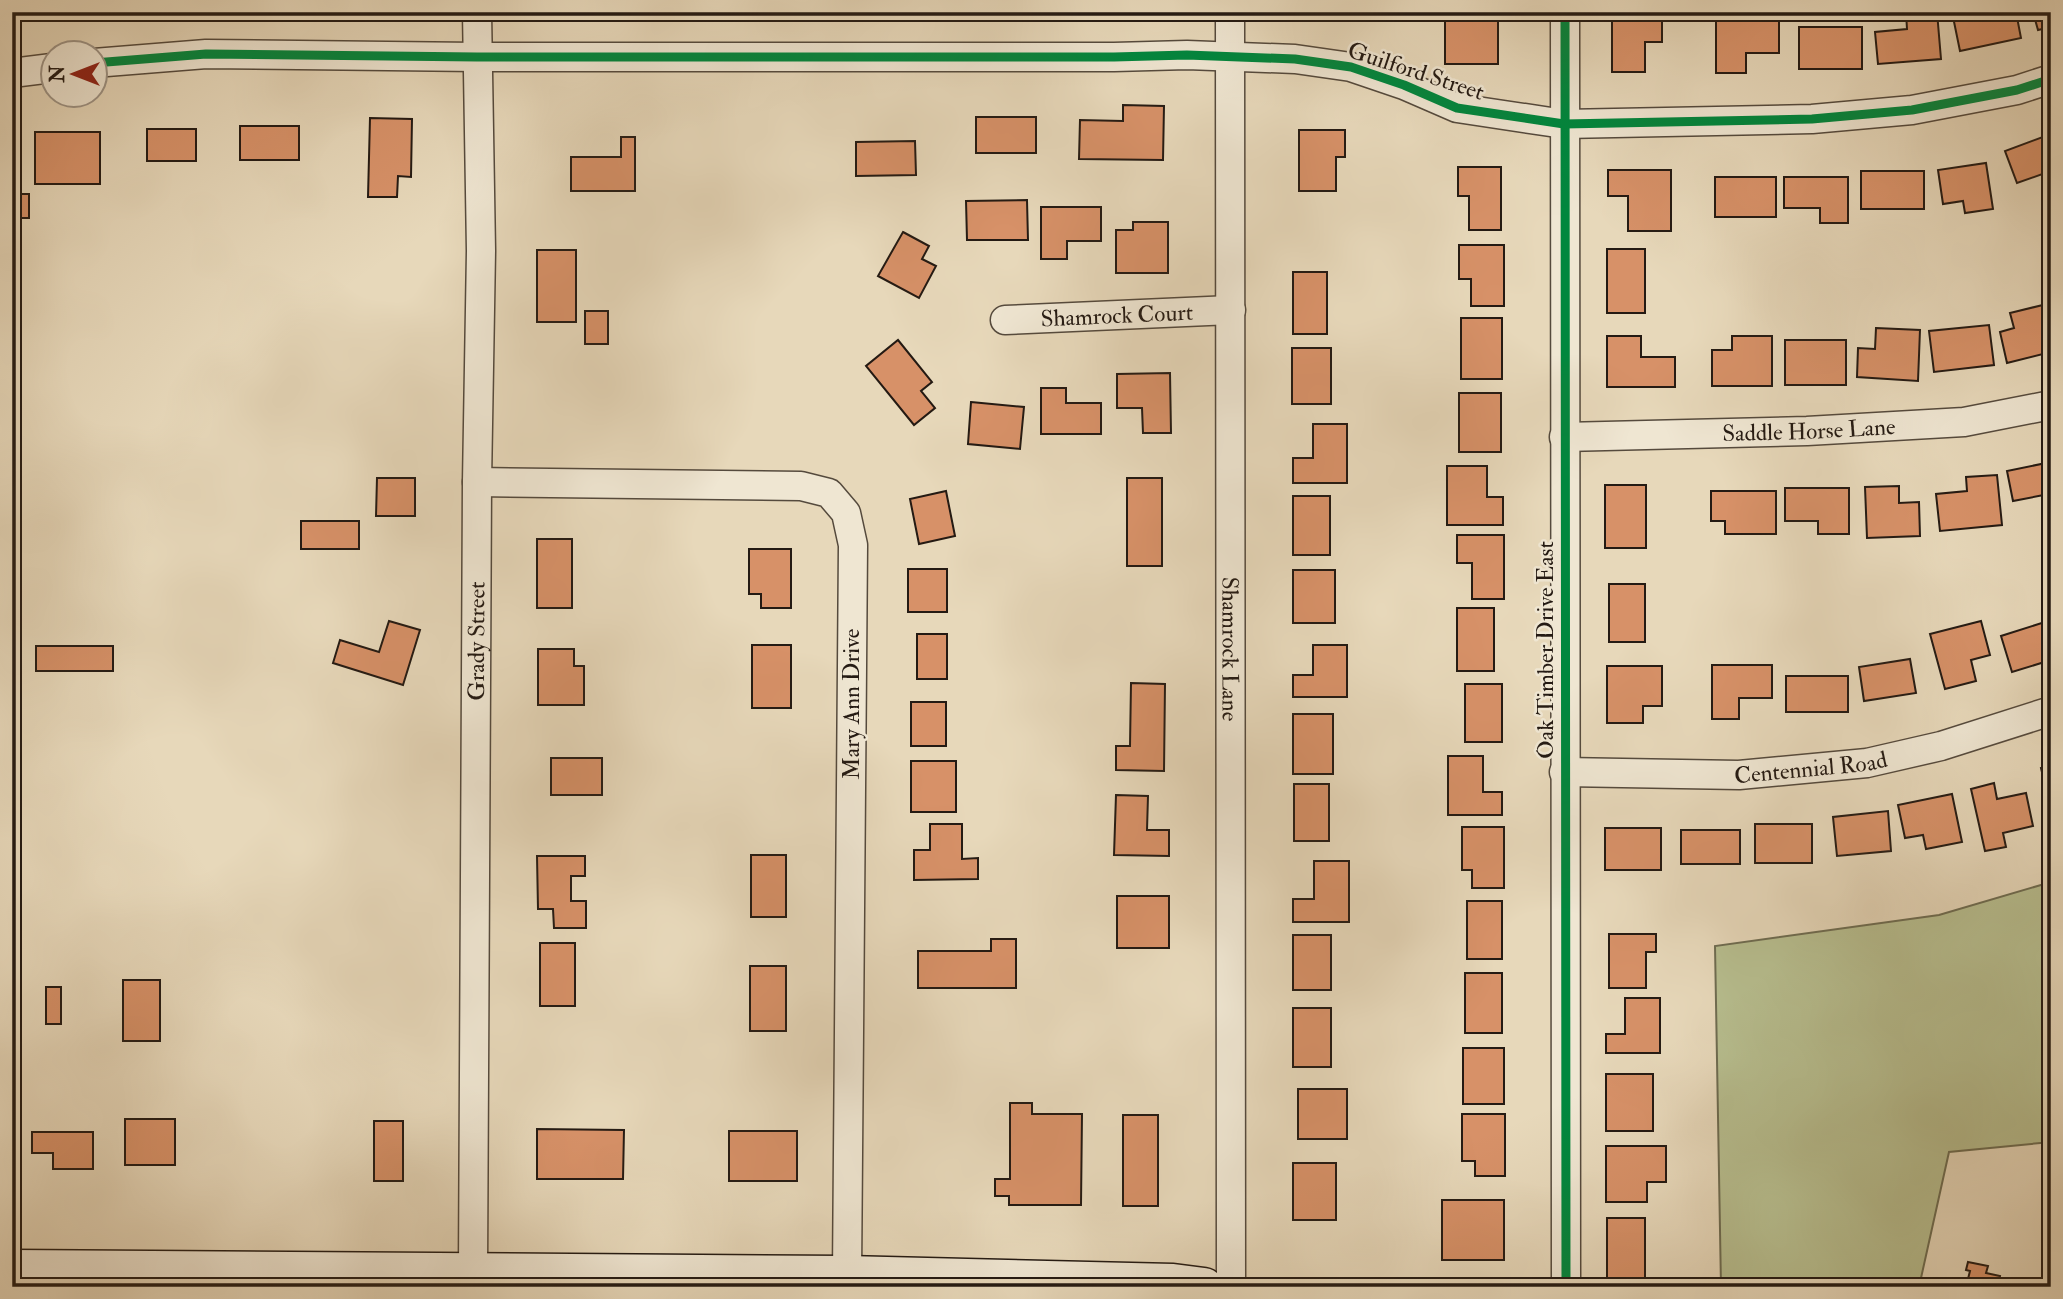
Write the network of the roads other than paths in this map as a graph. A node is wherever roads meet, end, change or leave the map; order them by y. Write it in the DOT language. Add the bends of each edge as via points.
graph roads {
  1 [pos="477,12"];
  2 [pos="1230,12"];
  3 [pos="1565,12"];
  4 [pos="477,57"];
  5 [pos="1230,57"];
  6 [pos="108,62"];
  7 [pos="38,70"];
  8 [pos="12,73"];
  9 [pos="2051,79"];
  10 [pos="1564,124"];
  11 [pos="1231,310"];
  12 [pos="1004,320"];
  13 [pos="2051,405"];
  14 [pos="1564,437"];
  15 [pos="477,482"];
  16 [pos="2051,711"];
  17 [pos="1564,772"];
  18 [pos="12,1269"];
  19 [pos="473,1271"];
  20 [pos="847,1275"];
  21 [pos="1204,1287"];
  22 [pos="1231,1287"];
  23 [pos="1566,1287"];
  1 -- 4 [label="street, Grady Street"];
  2 -- 5 [label="street, Shamrock Lane"];
  3 -- 10 [label="street, Oak Timber Drive East"];
  4 -- 5 [label="street, Guilford Street"];
  4 -- 6 [label="street, Guilford Street" via="206,54"];
  4 -- 15 [label="street, Grady Street" via="481,251"];
  5 -- 10 [label="street, Guilford Street" via="1351,67 1457,108"];
  5 -- 11 [label="street, Shamrock Lane"];
  7 -- 8 [label="street"];
  9 -- 10 [label="street, Guilford Street" via="2018,90 1912,110 1812,119"];
  10 -- 14 [label="street, Oak Timber Drive East"];
  11 -- 12 [label="street, Shamrock Court"];
  11 -- 22 [label="street, Shamrock Lane"];
  13 -- 14 [label="street, Saddle Horse Lane" via="1964,422"];
  14 -- 17 [label="street, Oak Timber Drive East"];
  15 -- 19 [label="street, Grady Street"];
  15 -- 20 [label="street, Mary Ann Drive" via="801,486 829,493 846,513 852,545"];
  16 -- 17 [label="street, Centennial Road" via="1941,746 1867,763 1738,775"];
  17 -- 23 [label="street, Oak Timber Drive East"];
  18 -- 19 [label="main road"];
  19 -- 20 [label="main road"];
  20 -- 21 [label="main road"];
}
